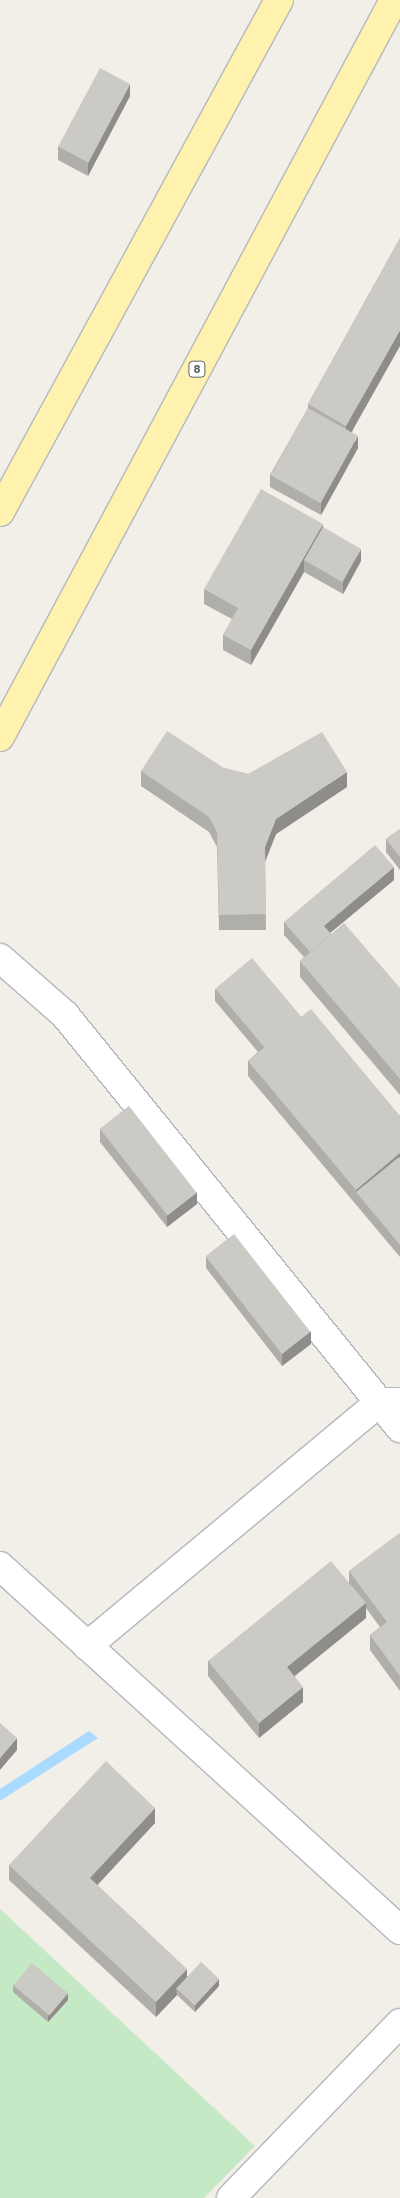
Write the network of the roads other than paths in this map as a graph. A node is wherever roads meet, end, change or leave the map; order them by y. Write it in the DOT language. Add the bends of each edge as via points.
graph roads {
  1 [pos="279,0"];
  2 [pos="394,0"];
  3 [pos="0,512"];
  4 [pos="0,737"];
  5 [pos="0,958"];
  6 [pos="390,1402"];
  7 [pos="400,1428"];
  8 [pos="0,1566"];
  9 [pos="87,1646"];
  10 [pos="400,1930"];
  11 [pos="400,2022"];
  12 [pos="231,2198"];
  1 -- 3 [label="main road"];
  2 -- 4 [label="main road, 8"];
  5 -- 6 [label="street" via="65,1014"];
  6 -- 7 [label="street"];
  6 -- 9 [label="street"];
  8 -- 9 [label="street"];
  9 -- 10 [label="street"];
  11 -- 12 [label="street"];
}
